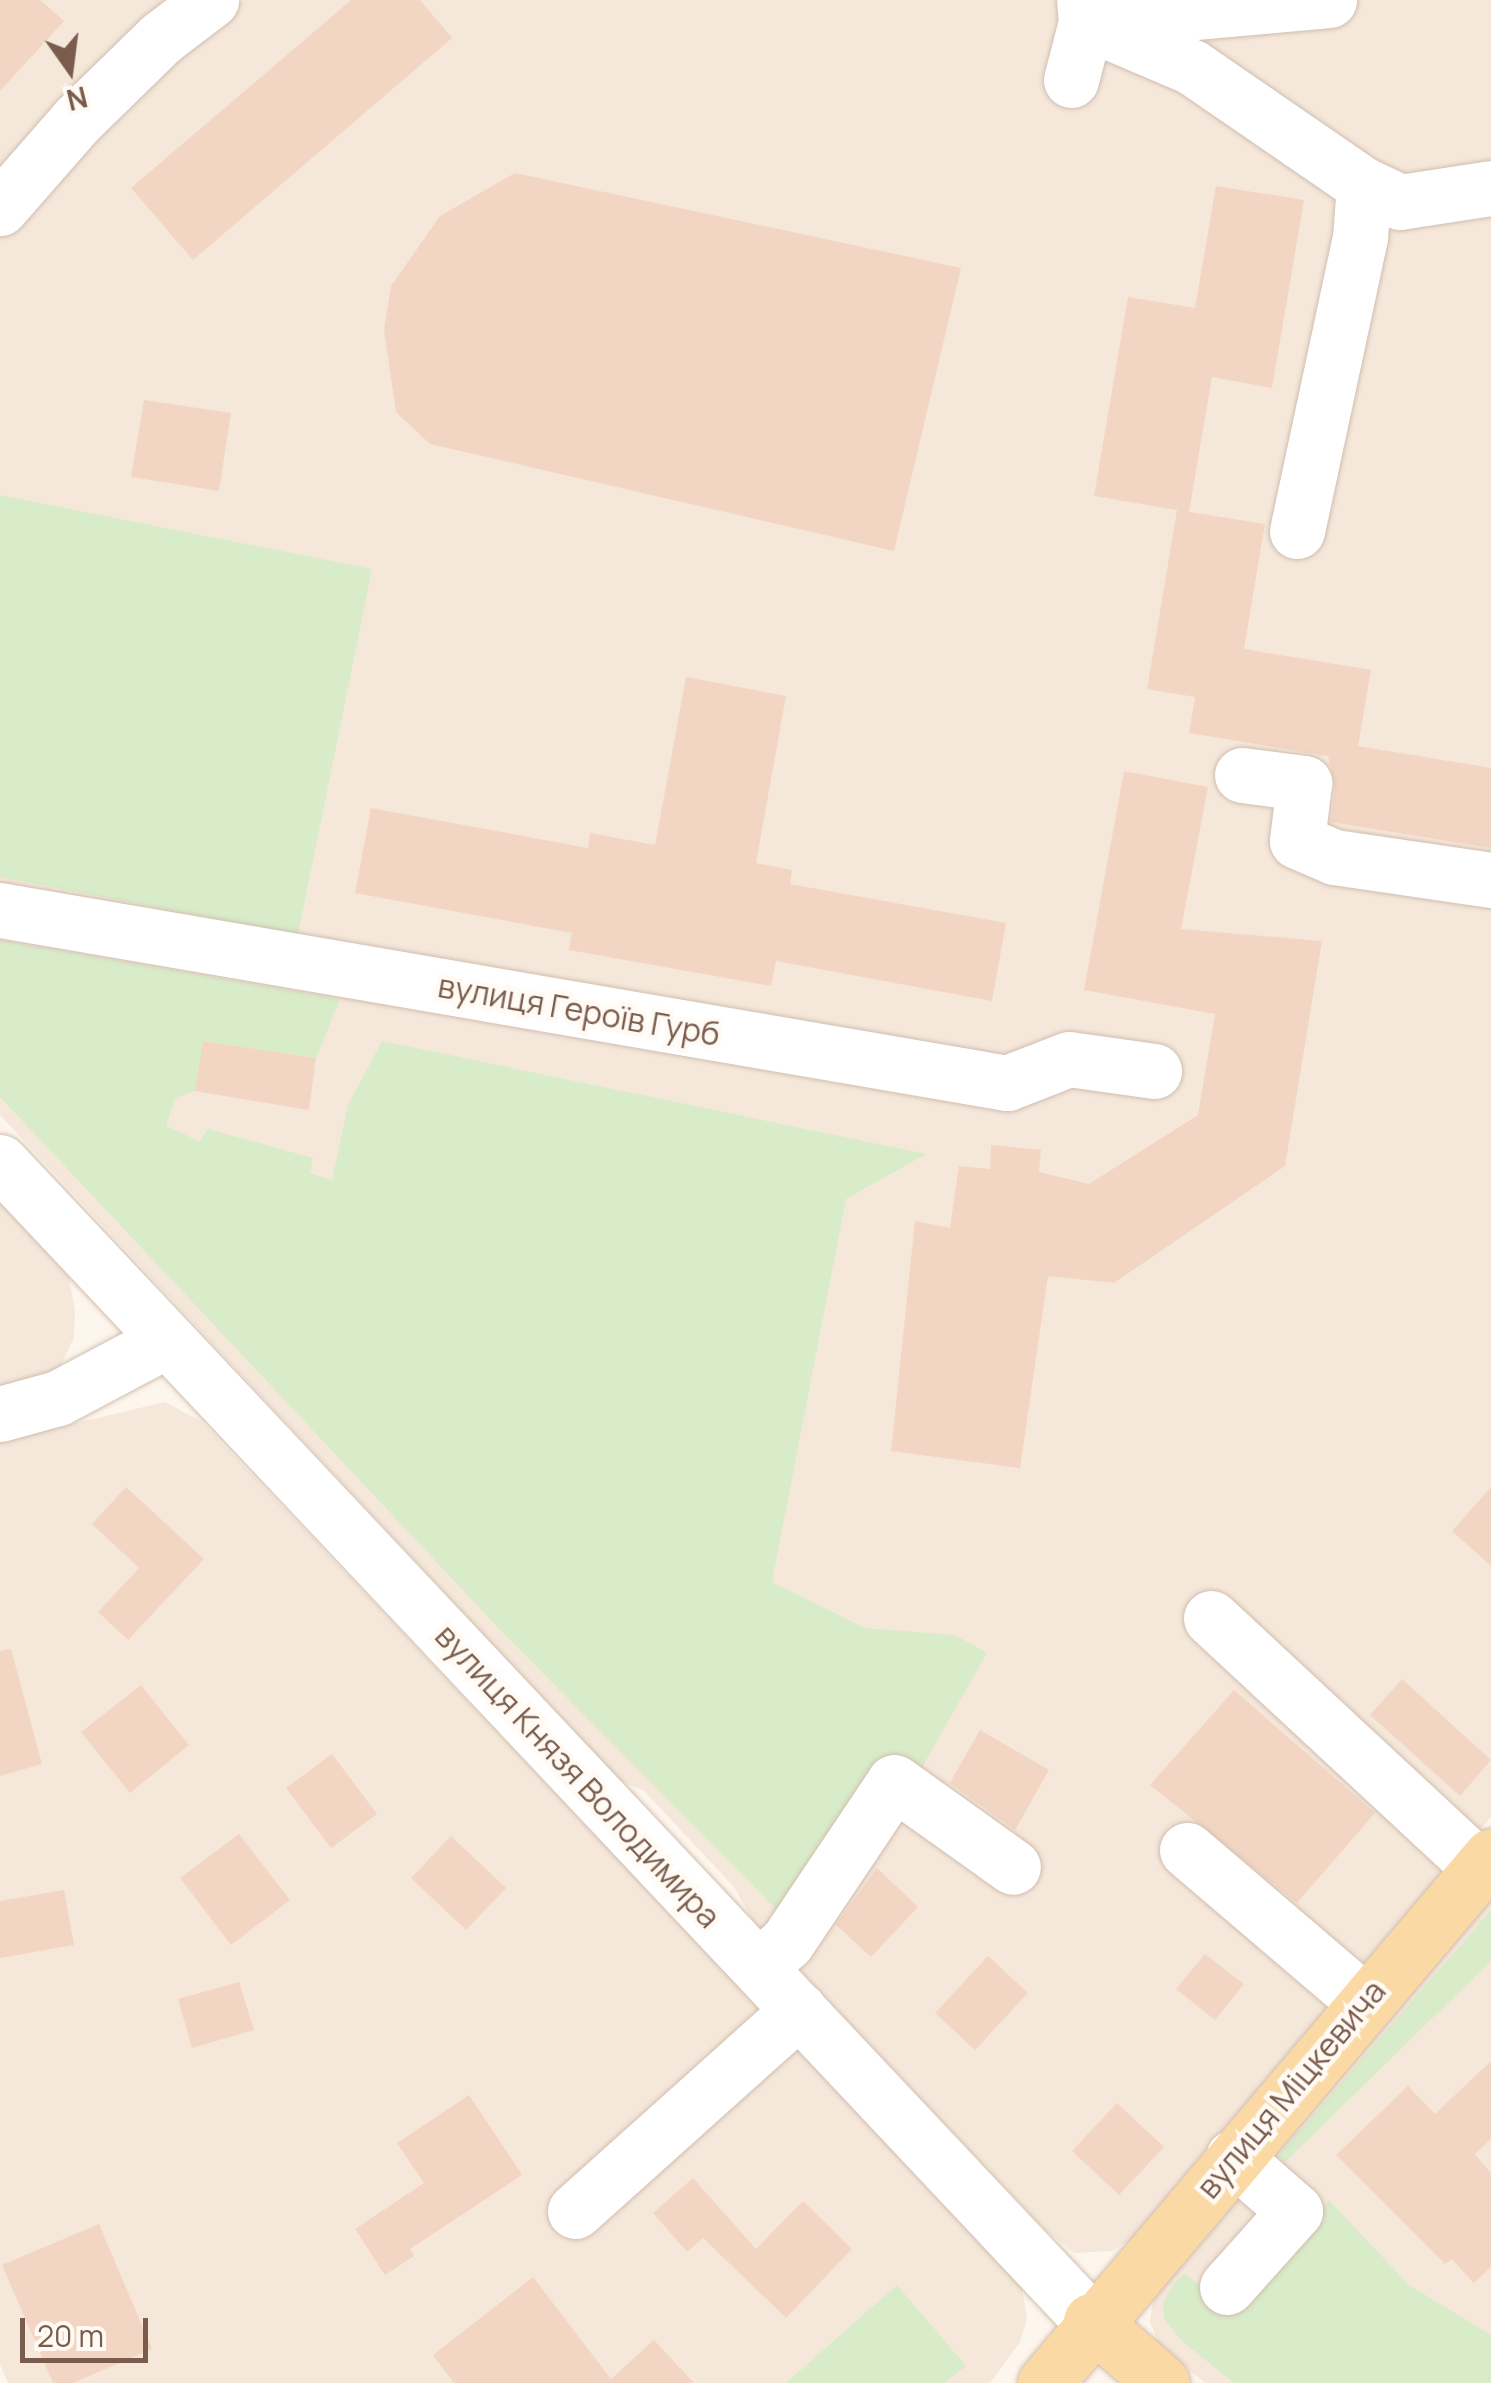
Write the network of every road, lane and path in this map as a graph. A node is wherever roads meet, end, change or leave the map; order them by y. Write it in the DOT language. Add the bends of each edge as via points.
graph roads {
  1 [pos="212,0"];
  2 [pos="1330,0"];
  3 [pos="1085,11"];
  4 [pos="1072,80"];
  5 [pos="1364,186"];
  6 [pos="1491,188"];
  7 [pos="0,208"];
  8 [pos="1297,531"];
  9 [pos="1242,774"];
  10 [pos="1491,880"];
  11 [pos="0,910"];
  12 [pos="1154,1072"];
  13 [pos="0,1162"];
  14 [pos="166,1341"];
  15 [pos="0,1414"];
  16 [pos="1211,1618"];
  17 [pos="1187,1850"];
  18 [pos="1486,1862"];
  19 [pos="1013,1867"];
  20 [pos="759,1967"];
  21 [pos="1364,2001"];
  22 [pos="800,2010"];
  23 [pos="1233,2157"];
  24 [pos="575,2211"];
  25 [pos="1226,2287"];
  26 [pos="1091,2321"];
  27 [pos="1044,2383"];
  28 [pos="1162,2383"];
  1 -- 7 [label="street" via="161,38 77,120"];
  2 -- 3 [label="street"];
  3 -- 4 [label="street"];
  3 -- 5 [label="street" via="1192,67"];
  5 -- 6 [label="street" via="1400,202"];
  5 -- 8 [label="street" via="1360,238"];
  9 -- 10 [label="street" via="1304,783 1297,841 1334,857"];
  11 -- 12 [label="street, вулиця Героїв Гурб" via="1007,1084 1069,1059"];
  13 -- 14 [label="street, вулиця Князя Володимира"];
  14 -- 15 [label="street" via="58,1398"];
  14 -- 20 [label="street, вулиця Князя Володимира"];
  16 -- 18 [label="street"];
  17 -- 21 [label="street"];
  18 -- 21 [label="main road, вулиця Міцкевича"];
  19 -- 20 [label="street" via="894,1782 787,1942"];
  20 -- 22 [label="street, вулиця Князя Володимира"];
  21 -- 23 [label="main road, вулиця Міцкевича"];
  22 -- 24 [label="street"];
  22 -- 26 [label="street, вулиця Князя Володимира"];
  23 -- 25 [label="street" via="1295,2210"];
  23 -- 26 [label="main road, вулиця Міцкевича"];
  26 -- 27 [label="main road, вулиця Міцкевича"];
  26 -- 28 [label="main road, вулиця Князя Володимира"];
}
